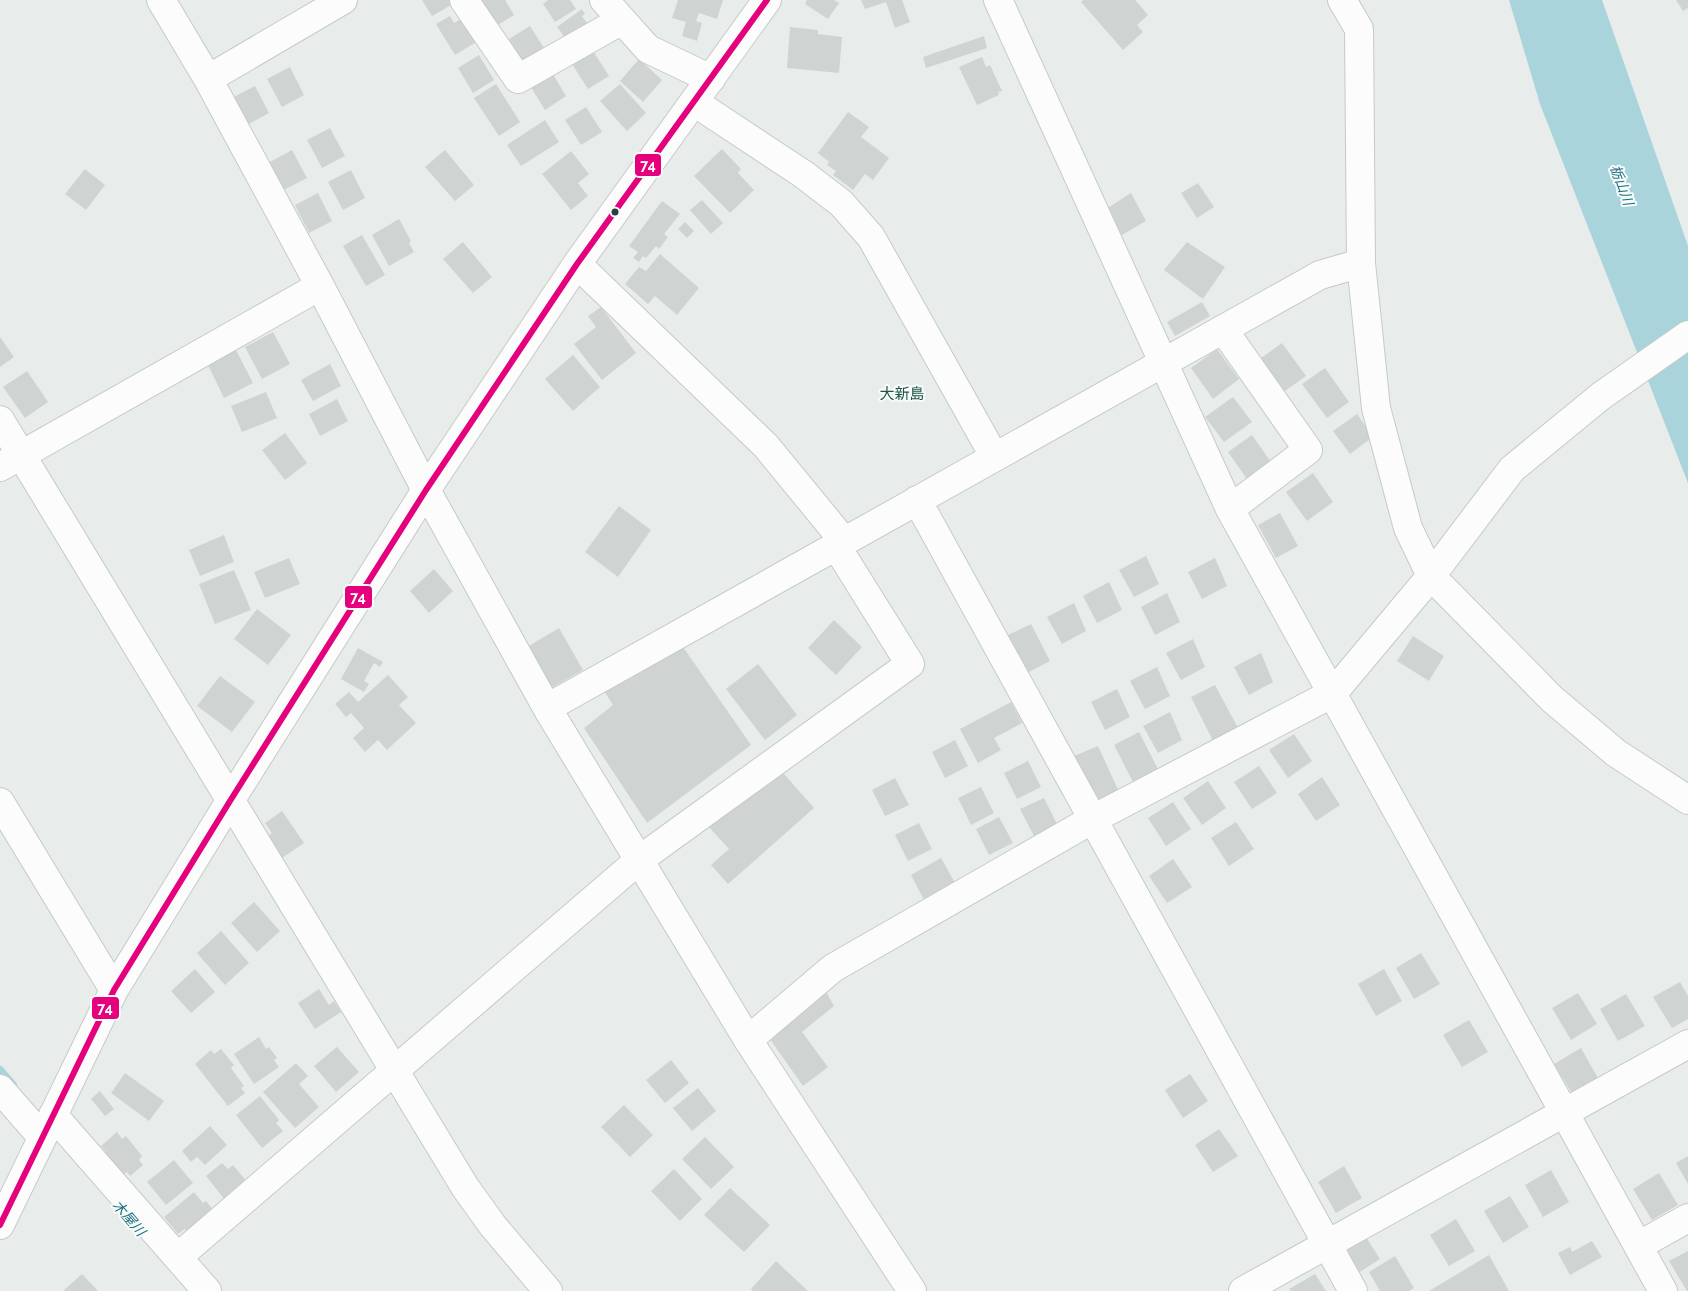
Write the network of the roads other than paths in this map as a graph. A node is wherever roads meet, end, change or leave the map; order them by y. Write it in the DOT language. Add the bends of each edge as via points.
graph roads {
  1 [pos="161,0"];
  2 [pos="342,0"];
  3 [pos="464,0"];
  4 [pos="604,0"];
  5 [pos="768,0"];
  6 [pos="998,0"];
  7 [pos="1342,0"];
  8 [pos="622,20"];
  9 [pos="208,79"];
  10 [pos="711,79"];
  11 [pos="694,102"];
  12 [pos="1361,262"];
  13 [pos="577,264"];
  14 [pos="320,286"];
  15 [pos="1223,329"];
  16 [pos="1688,335"];
  17 [pos="1161,362"];
  18 [pos="0,420"];
  19 [pos="994,456"];
  20 [pos="10,461"];
  21 [pos="426,490"];
  22 [pos="918,500"];
  23 [pos="1230,508"];
  24 [pos="839,542"];
  25 [pos="1431,576"];
  26 [pos="1333,693"];
  27 [pos="547,708"];
  28 [pos="1688,800"];
  29 [pos="230,801"];
  30 [pos="0,802"];
  31 [pos="1093,819"];
  32 [pos="639,860"];
  33 [pos="114,990"];
  34 [pos="748,1040"];
  35 [pos="1688,1044"];
  36 [pos="393,1071"];
  37 [pos="0,1089"];
  38 [pos="1564,1114"];
  39 [pos="48,1126"];
  40 [pos="1688,1218"];
  41 [pos="0,1225"];
  42 [pos="1327,1244"];
  43 [pos="1638,1246"];
  44 [pos="178,1257"];
  45 [pos="207,1291"];
  46 [pos="548,1291"];
  47 [pos="912,1291"];
  48 [pos="1243,1291"];
  49 [pos="1353,1291"];
  50 [pos="1663,1291"];
  1 -- 9 [label="street"];
  2 -- 9 [label="street"];
  3 -- 8 [label="street" via="518,79"];
  4 -- 8 [label="street"];
  5 -- 10 [label="street"];
  6 -- 17 [label="street"];
  7 -- 12 [label="street" via="1359,29"];
  8 -- 10 [label="street" via="648,49"];
  9 -- 14 [label="street"];
  10 -- 11 [label="street"];
  11 -- 13 [label="street"];
  11 -- 19 [label="street" via="803,174 841,203 871,237"];
  12 -- 15 [label="street" via="1320,275"];
  12 -- 25 [label="street" via="1376,408 1408,528"];
  13 -- 21 [label="street"];
  13 -- 24 [label="street" via="766,446"];
  14 -- 20 [label="street"];
  14 -- 21 [label="street"];
  15 -- 17 [label="street"];
  15 -- 23 [label="street" via="1308,450"];
  16 -- 25 [label="street" via="1601,396 1512,469"];
  17 -- 19 [label="street"];
  17 -- 23 [label="street"];
  18 -- 20 [label="street"];
  19 -- 22 [label="street"];
  20 -- 29 [label="street"];
  21 -- 27 [label="street"];
  21 -- 29 [label="street"];
  22 -- 24 [label="street"];
  22 -- 31 [label="street"];
  23 -- 26 [label="street"];
  24 -- 27 [label="street"];
  24 -- 32 [label="street" via="910,664"];
  25 -- 26 [label="street"];
  25 -- 28 [label="street" via="1552,699 1616,753"];
  26 -- 31 [label="street"];
  26 -- 38 [label="street"];
  27 -- 32 [label="street"];
  29 -- 33 [label="street"];
  29 -- 36 [label="street"];
  30 -- 33 [label="street"];
  31 -- 34 [label="street" via="833,968"];
  31 -- 42 [label="street"];
  32 -- 34 [label="street"];
  32 -- 36 [label="street"];
  33 -- 39 [label="street"];
  34 -- 47 [label="street"];
  35 -- 38 [label="street"];
  36 -- 44 [label="street"];
  36 -- 46 [label="street" via="465,1187"];
  37 -- 39 [label="street"];
  38 -- 42 [label="street"];
  38 -- 43 [label="street"];
  39 -- 41 [label="street"];
  39 -- 44 [label="street"];
  40 -- 43 [label="street"];
  42 -- 48 [label="street"];
  42 -- 49 [label="street"];
  43 -- 50 [label="street"];
  44 -- 45 [label="street"];
}
